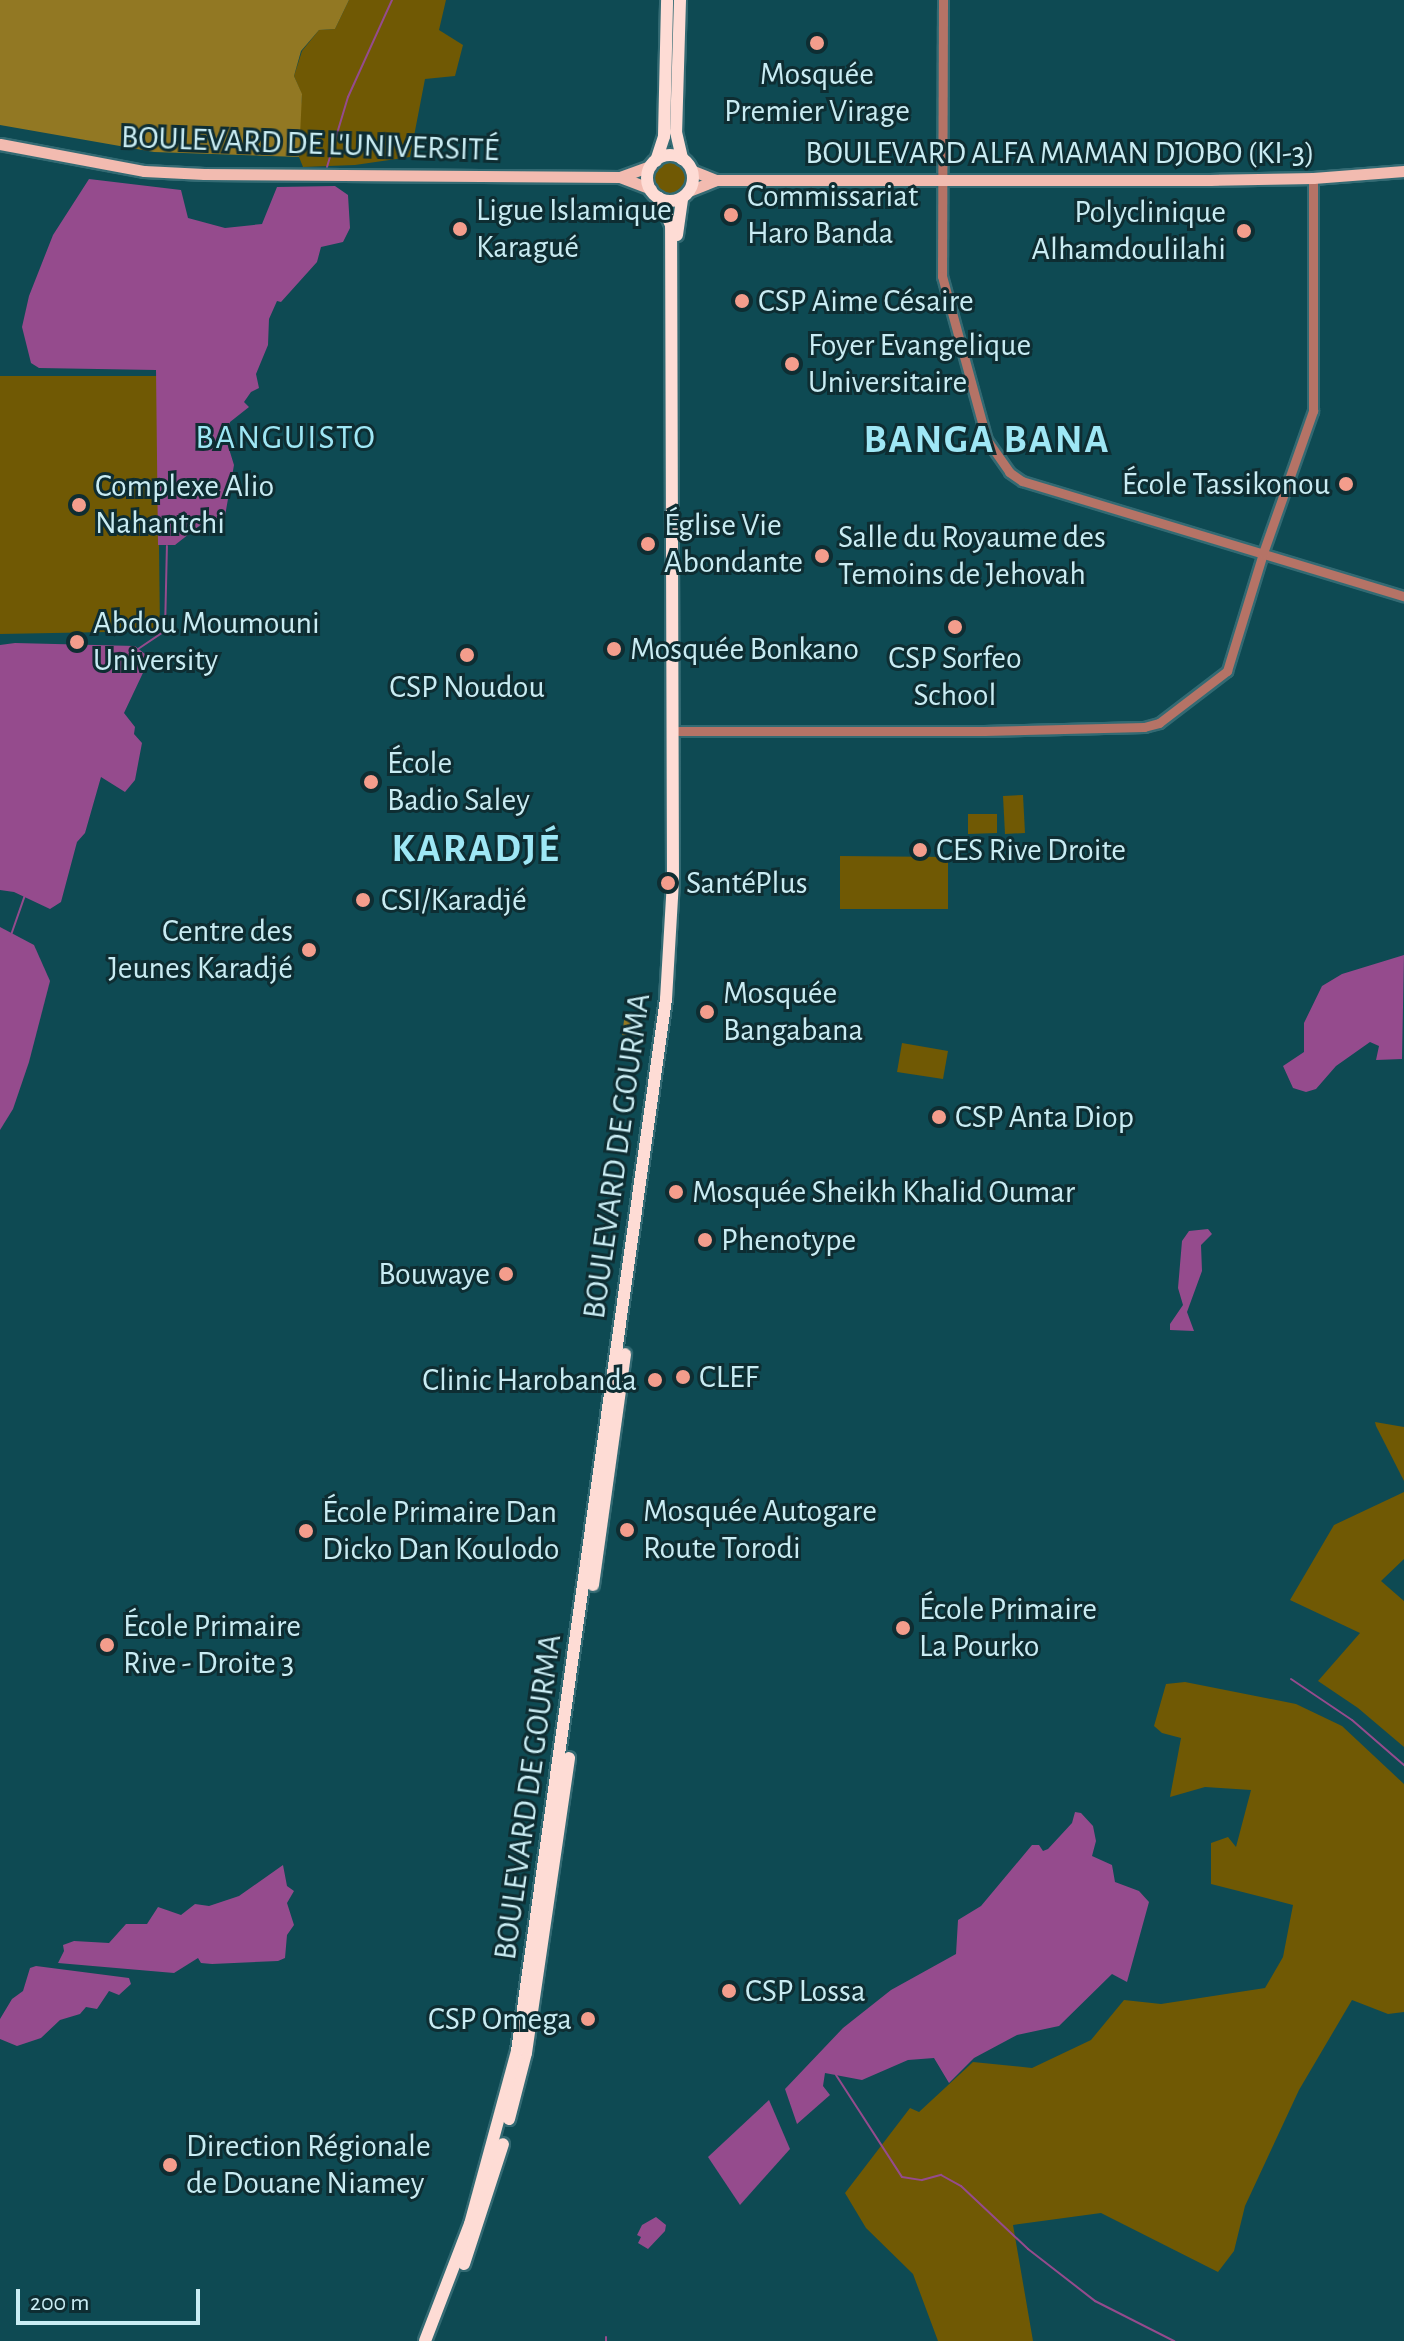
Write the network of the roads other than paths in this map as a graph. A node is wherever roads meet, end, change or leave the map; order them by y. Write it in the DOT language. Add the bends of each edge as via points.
graph roads {
  1 [pos="667,0"];
  2 [pos="680,0"];
  3 [pos="943,0"];
  4 [pos="0,144"];
  5 [pos="682,159"];
  6 [pos="654,163"];
  7 [pos="691,170"];
  8 [pos="1404,171"];
  9 [pos="620,177"];
  10 [pos="1313,178"];
  11 [pos="716,180"];
  12 [pos="943,180"];
  13 [pos="655,194"];
  14 [pos="686,194"];
  15 [pos="1263,553"];
  16 [pos="1404,596"];
  17 [pos="676,731"];
  18 [pos="474,2226"];
  19 [pos="425,2341"];
  20 [pos="434,2341"];
  1 -- 6 [label="highway" via="664,136"];
  2 -- 5 [label="highway" via="676,132"];
  3 -- 12 [label="street"];
  4 -- 9 [label="main road, BOULEVARD DE L'UNIVERSITÉ" via="159,172"];
  5 -- 6 [label="highway" via="669,156"];
  5 -- 7 [label="highway"];
  6 -- 9 [label="main road, BOULEVARD DE L'UNIVERSITÉ"];
  6 -- 13 [label="highway" via="648,174"];
  7 -- 11 [label="main road, BOULEVARD ALFA MAMAN DJOBO (KI-3)"];
  7 -- 14 [label="highway"];
  8 -- 10 [label="main road, BOULEVARD ALFA MAMAN DJOBO (KI-3)"];
  9 -- 13 [label="main road, BOULEVARD DE L'UNIVERSITÉ"];
  10 -- 12 [label="main road, BOULEVARD ALFA MAMAN DJOBO (KI-3)"];
  10 -- 15 [label="street" via="1313,411"];
  11 -- 12 [label="main road, BOULEVARD ALFA MAMAN DJOBO (KI-3)"];
  11 -- 14 [label="main road, BOULEVARD ALFA MAMAN DJOBO (KI-3)"];
  12 -- 15 [label="street" via="942,276 987,440 1009,472 1022,481"];
  13 -- 14 [label="highway" via="671,201"];
  13 -- 17 [label="highway, BOULEVARD DE GOURMA" via="671,225"];
  14 -- 17 [label="highway, BOULEVARD DE GOURMA" via="677,227"];
  15 -- 16 [label="street"];
  15 -- 17 [label="street" via="1227,671 1152,726"];
  17 -- 18 [label="highway, BOULEVARD DE GOURMA" via="671,938 654,1121 522,2052"];
  18 -- 19 [label="highway, BOULEVARD DE GOURMA"];
  18 -- 20 [label="highway, BOULEVARD DE GOURMA"];
}
